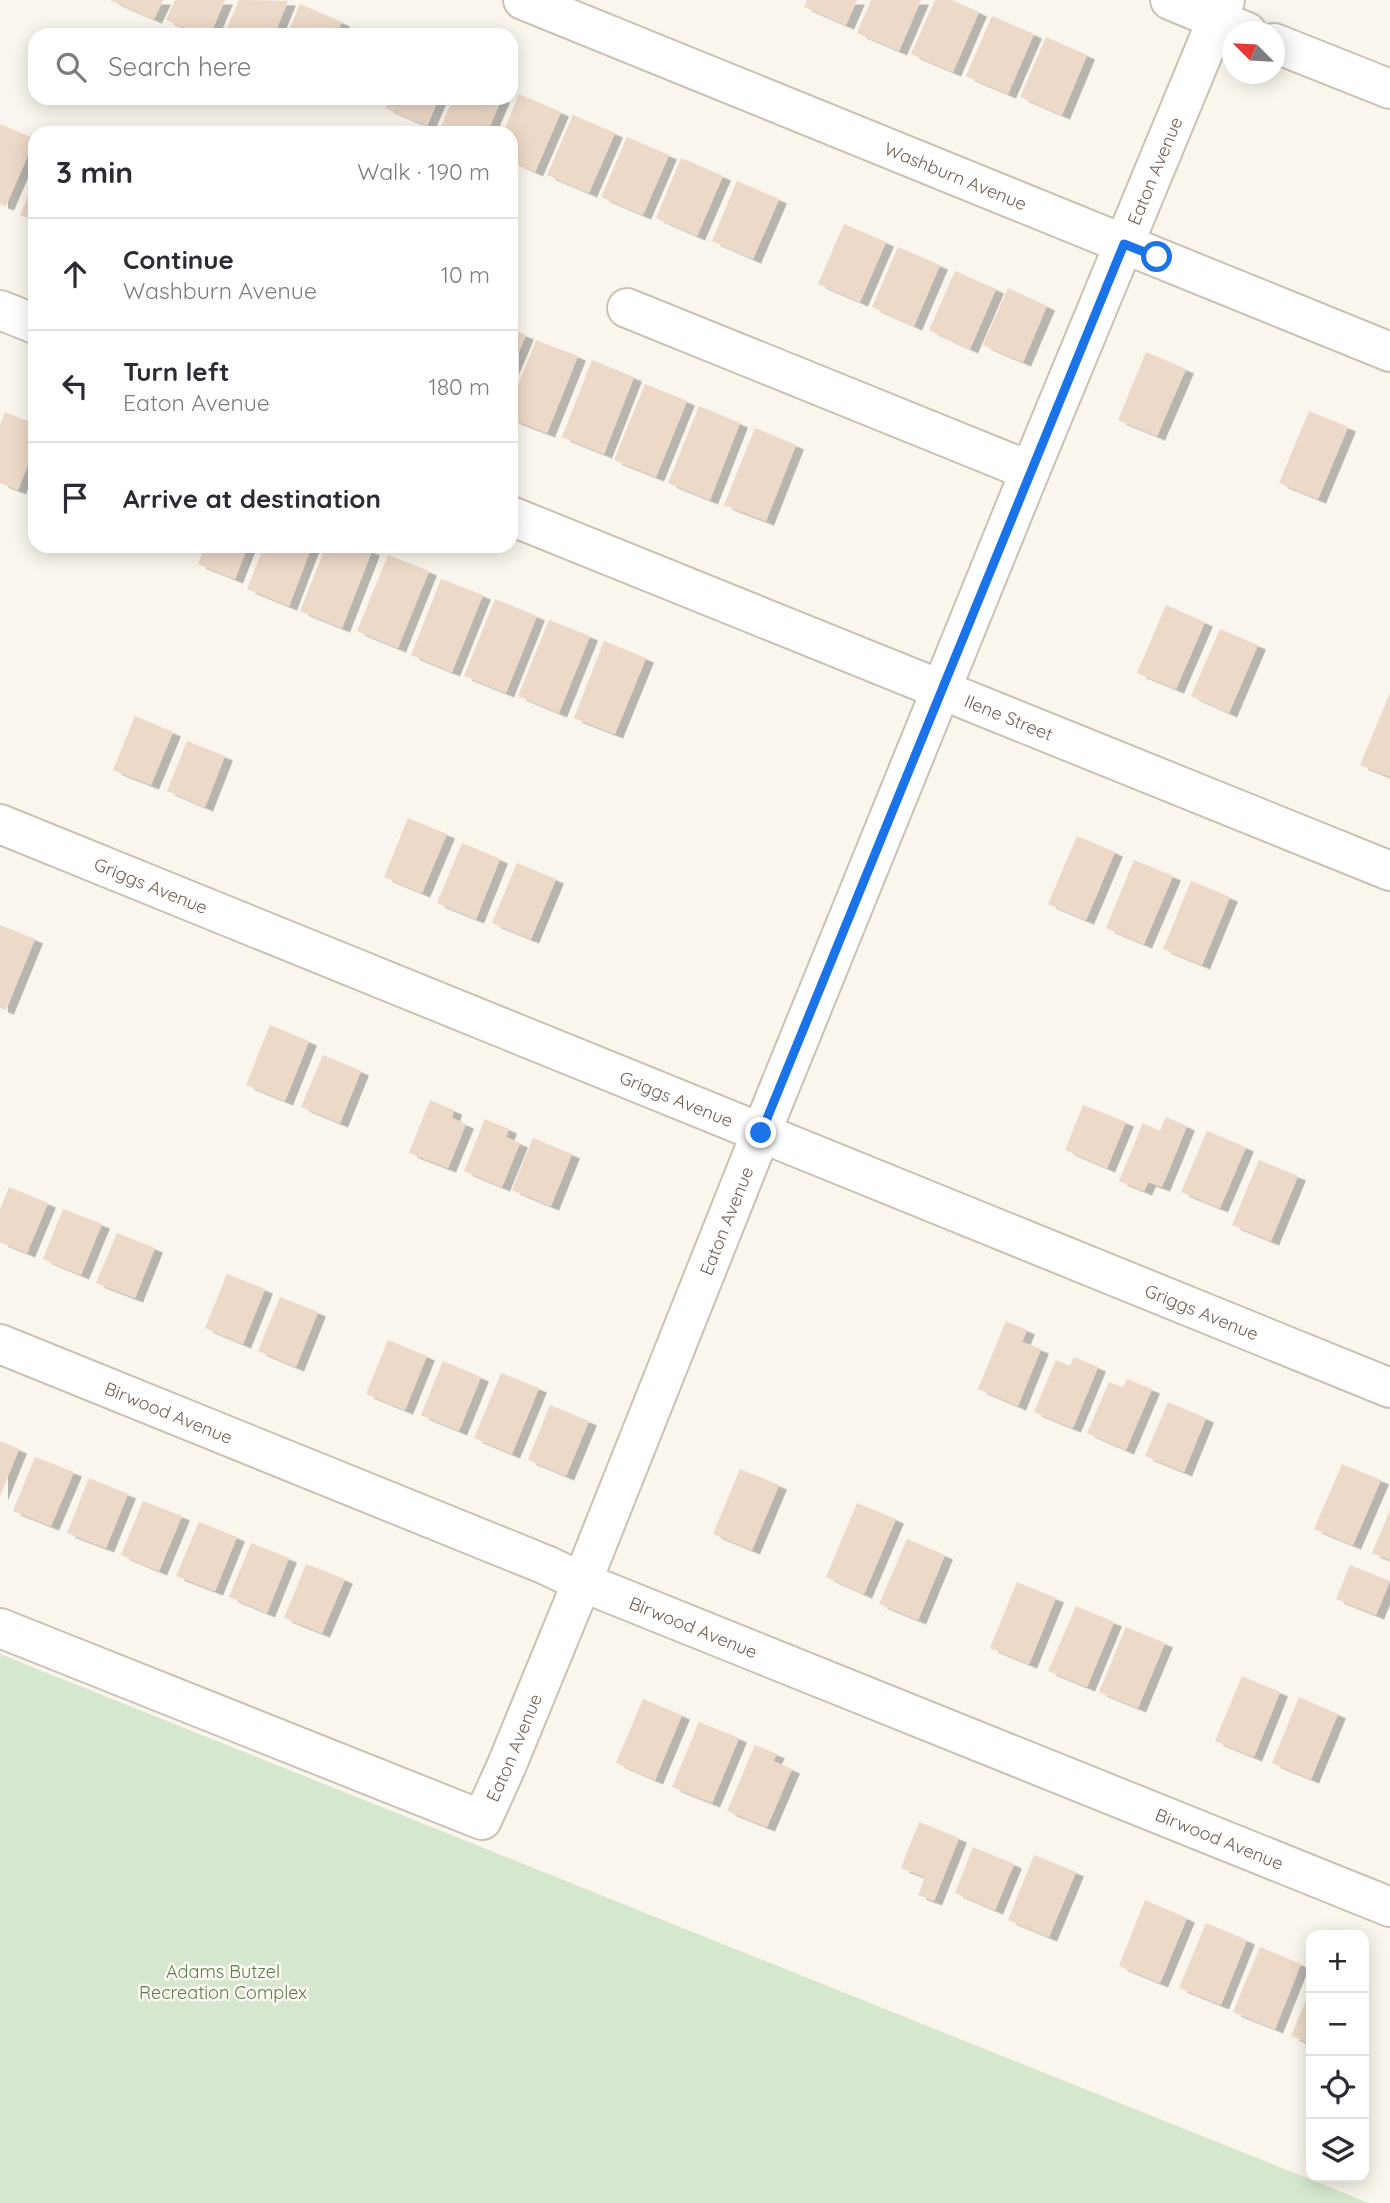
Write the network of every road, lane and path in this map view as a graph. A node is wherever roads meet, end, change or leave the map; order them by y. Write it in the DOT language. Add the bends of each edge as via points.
graph roads {
  1 [pos="523,0"];
  2 [pos="1170,0"];
  3 [pos="1230,17"];
  4 [pos="1285,47"];
  5 [pos="1390,89"];
  6 [pos="1124,244"];
  7 [pos="627,308"];
  8 [pos="0,310"];
  9 [pos="28,321"];
  10 [pos="1390,352"];
  11 [pos="1030,471"];
  12 [pos="518,519"];
  13 [pos="943,690"];
  14 [pos="0,824"];
  15 [pos="1390,871"];
  16 [pos="761,1133"];
  17 [pos="0,1344"];
  18 [pos="1390,1388"];
  19 [pos="582,1582"];
  20 [pos="0,1628"];
  21 [pos="1390,1907"];
  1 -- 6 [label="street, Washburn Avenue"];
  2 -- 3 [label="street"];
  3 -- 6 [label="street, Eaton Avenue"];
  4 -- 5 [label="street"];
  6 -- 10 [label="street, Washburn Avenue"];
  6 -- 11 [label="street, Eaton Avenue"];
  7 -- 11 [label="street"];
  8 -- 9 [label="street"];
  11 -- 13 [label="street, Eaton Avenue"];
  12 -- 13 [label="street, Ilene Street"];
  13 -- 15 [label="street, Ilene Street"];
  13 -- 16 [label="street, Eaton Avenue"];
  14 -- 16 [label="street, Griggs Avenue"];
  16 -- 18 [label="street, Griggs Avenue"];
  16 -- 19 [label="street, Eaton Avenue"];
  17 -- 19 [label="street, Birwood Avenue"];
  19 -- 20 [label="street, Eaton Avenue" via="482,1820"];
  19 -- 21 [label="street, Birwood Avenue"];
}
